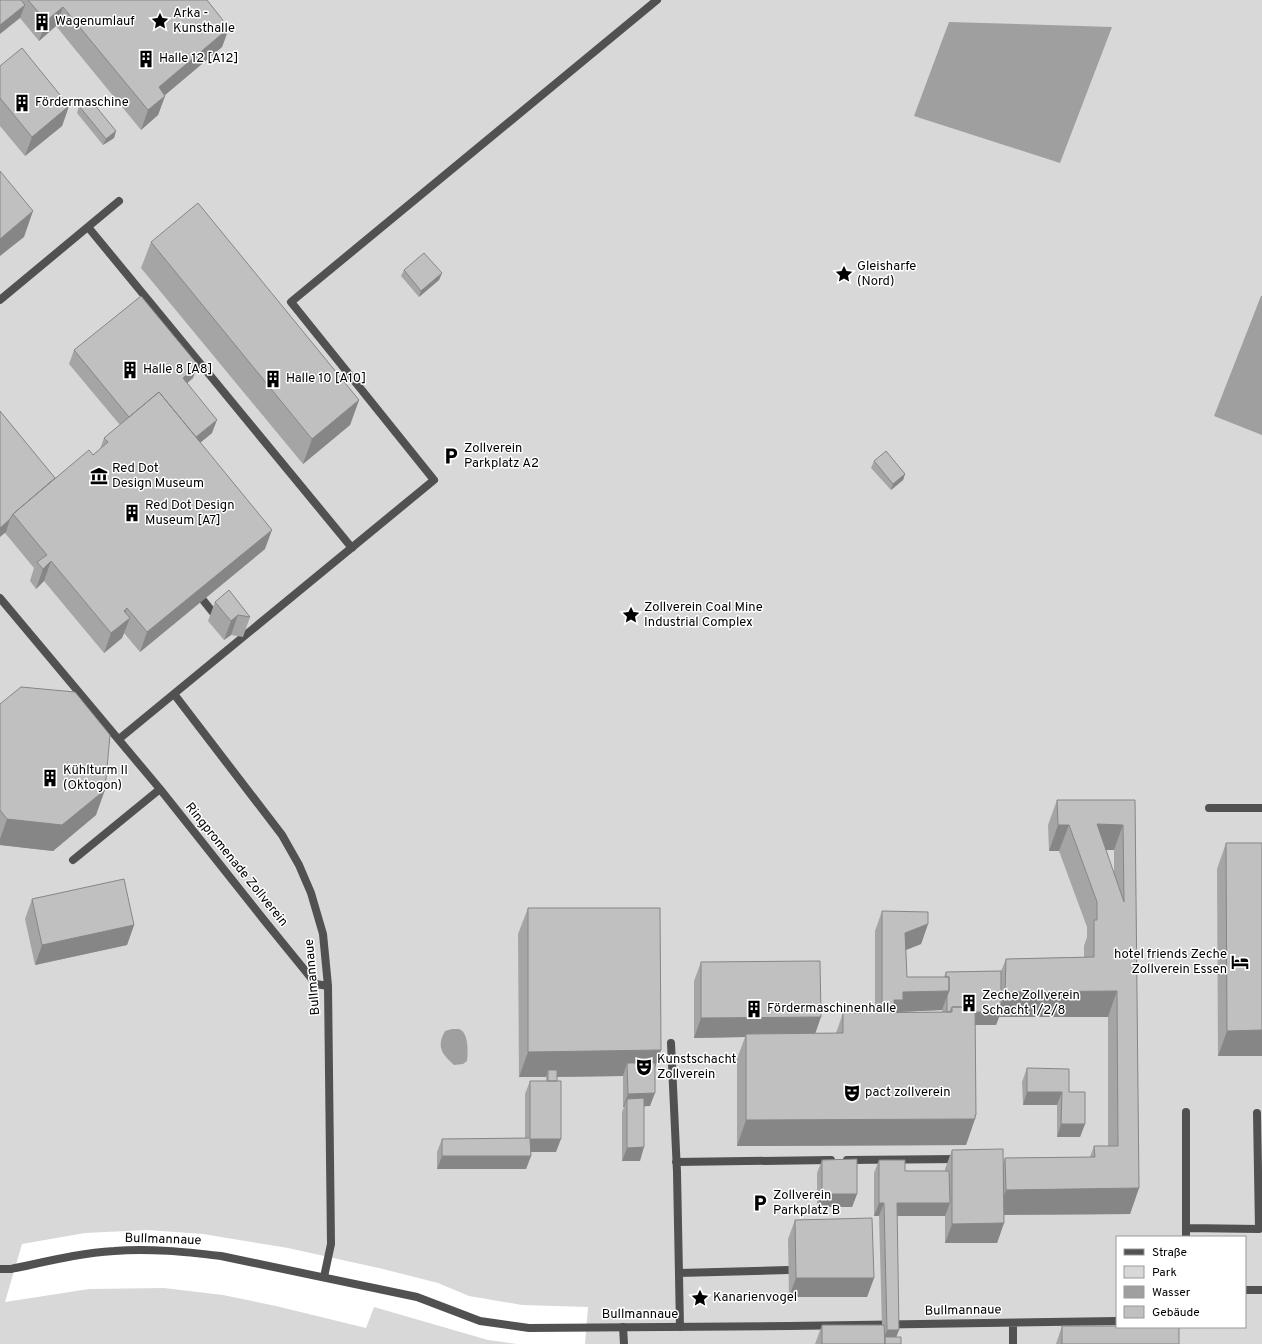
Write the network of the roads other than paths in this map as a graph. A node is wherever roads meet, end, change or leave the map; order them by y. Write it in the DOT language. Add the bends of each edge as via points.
graph roads {
  1 [pos="657,0"];
  2 [pos="119,201"];
  3 [pos="88,227"];
  4 [pos="0,300"];
  5 [pos="352,548"];
  6 [pos="0,598"];
  7 [pos="203,600"];
  8 [pos="215,615"];
  9 [pos="231,635"];
  10 [pos="243,637"];
  11 [pos="174,694"];
  12 [pos="119,739"];
  13 [pos="160,788"];
  14 [pos="1209,808"];
  15 [pos="1262,808"];
  16 [pos="74,860"];
  17 [pos="328,986"];
  18 [pos="671,1043"];
  19 [pos="1186,1112"];
  20 [pos="1257,1113"];
  21 [pos="966,1159"];
  22 [pos="676,1162"];
  23 [pos="1186,1228"];
  24 [pos="1186,1236"];
  25 [pos="0,1269"];
  26 [pos="788,1270"];
  27 [pos="679,1273"];
  28 [pos="324,1277"];
  29 [pos="1246,1290"];
  30 [pos="1262,1290"];
  31 [pos="1116,1321"];
  32 [pos="1013,1323"];
  33 [pos="623,1327"];
  34 [pos="680,1327"];
  35 [pos="624,1344"];
  36 [pos="1013,1344"];
  1 -- 5 [label="street" via="291,302 434,480"];
  2 -- 3 [label="street"];
  3 -- 4 [label="street"];
  3 -- 5 [label="street"];
  5 -- 10 [label="street"];
  6 -- 12 [label="street, Ringpromenade Zollverein"];
  7 -- 8 [label="street"];
  9 -- 10 [label="street"];
  10 -- 11 [label="street"];
  11 -- 12 [label="street"];
  11 -- 17 [label="street, Bullmannaue" via="292,850 311,893 323,934"];
  12 -- 13 [label="street, Ringpromenade Zollverein"];
  13 -- 16 [label="street"];
  13 -- 17 [label="street, Ringpromenade Zollverein" via="316,984"];
  14 -- 15 [label="street"];
  17 -- 28 [label="street, Bullmannaue" via="331,1244"];
  18 -- 22 [label="street"];
  19 -- 23 [label="street"];
  20 -- 23 [label="street" via="1259,1229"];
  21 -- 22 [label="street"];
  22 -- 27 [label="street"];
  23 -- 24 [label="street"];
  25 -- 28 [label="street, Bullmannaue" via="115,1250 156,1250 221,1256"];
  26 -- 27 [label="street"];
  27 -- 34 [label="street"];
  28 -- 33 [label="street, Bullmannaue" via="417,1296 480,1321 529,1328"];
  29 -- 30 [label="street"];
  31 -- 32 [label="street"];
  32 -- 34 [label="street, Bullmannaue"];
  32 -- 36 [label="street, Bullmannaue"];
  33 -- 34 [label="street, Bullmannaue"];
  33 -- 35 [label="street"];
}
